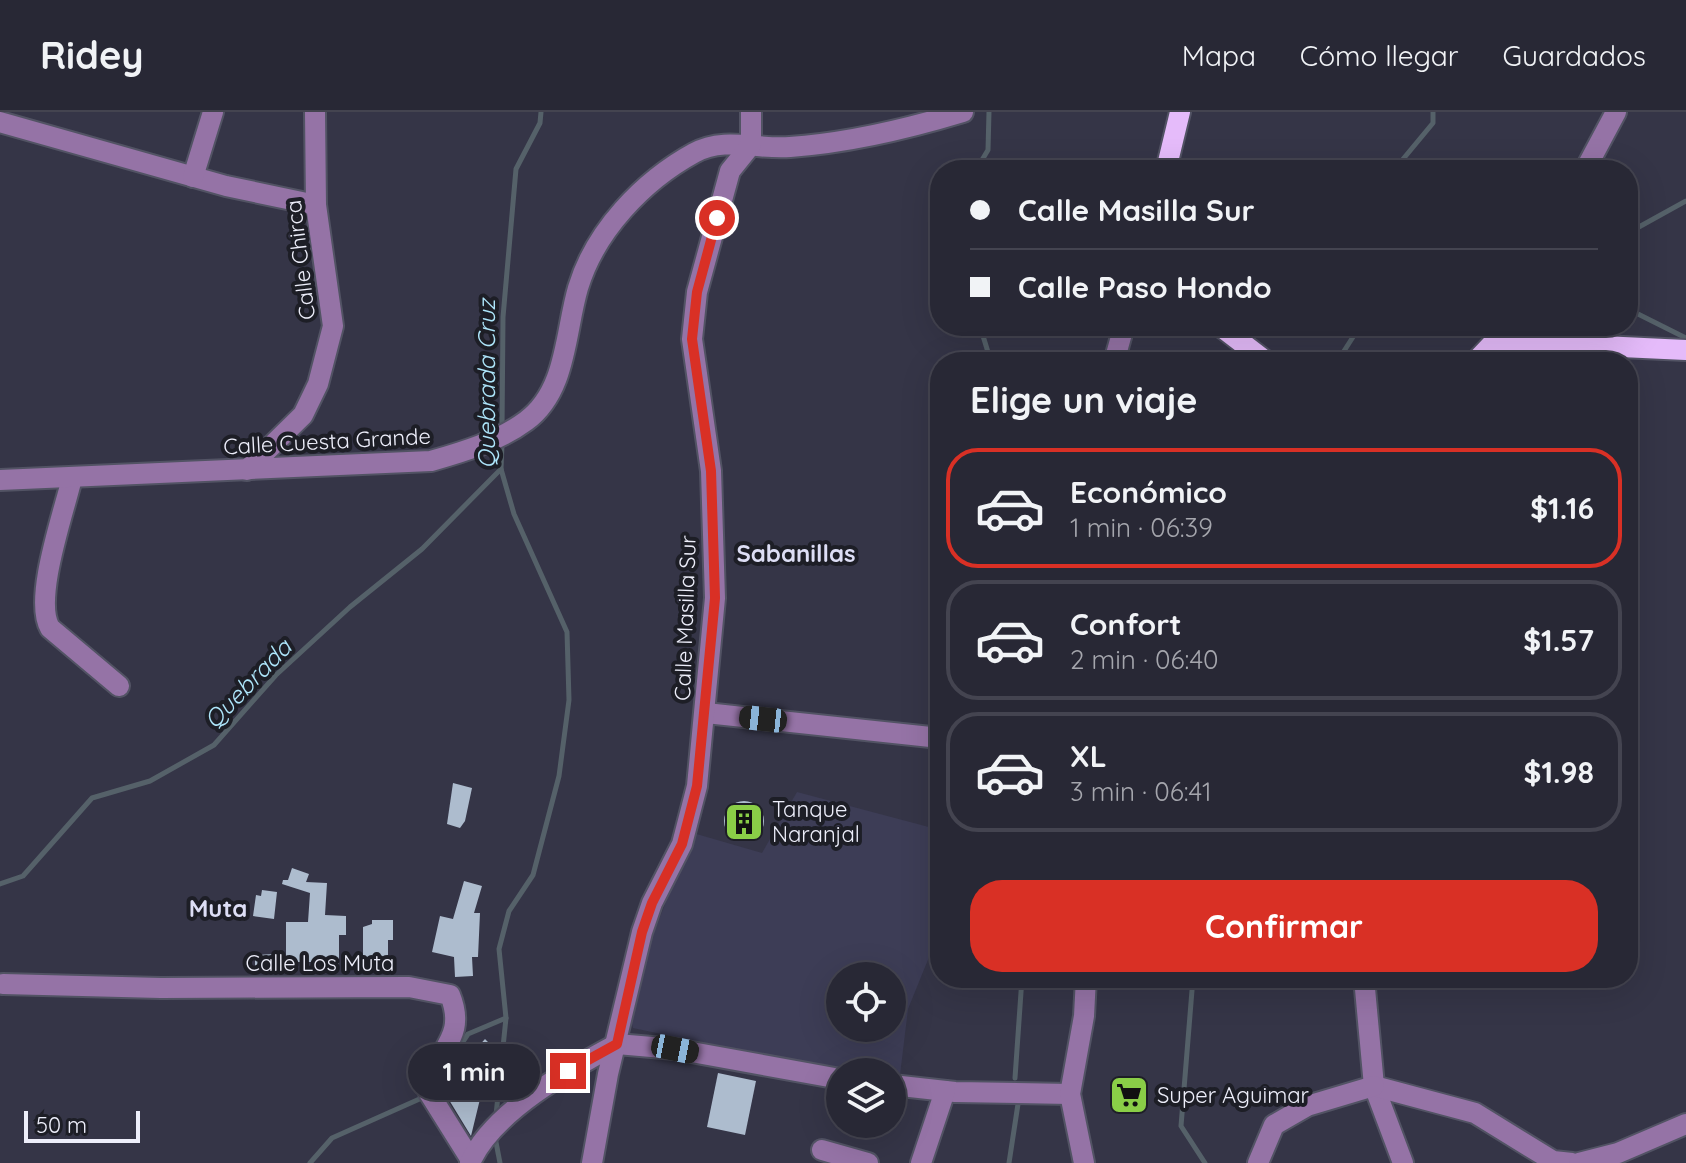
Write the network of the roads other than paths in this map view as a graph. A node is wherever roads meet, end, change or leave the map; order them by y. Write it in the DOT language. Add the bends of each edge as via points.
graph roads {
  1 [pos="213,112"];
  2 [pos="315,112"];
  3 [pos="751,112"];
  4 [pos="963,112"];
  5 [pos="1180,112"];
  6 [pos="1616,112"];
  7 [pos="0,122"];
  8 [pos="751,145"];
  9 [pos="1168,160"];
  10 [pos="1590,160"];
  11 [pos="193,177"];
  12 [pos="316,205"];
  13 [pos="1233,336"];
  14 [pos="1497,336"];
  15 [pos="1523,336"];
  16 [pos="1686,350"];
  17 [pos="1254,352"];
  18 [pos="1484,352"];
  19 [pos="247,470"];
  20 [pos="72,478"];
  21 [pos="0,480"];
  22 [pos="119,686"];
  23 [pos="706,713"];
  24 [pos="930,737"];
  25 [pos="3,984"];
  26 [pos="1085,988"];
  27 [pos="1365,988"];
  28 [pos="617,1044"];
  29 [pos="826,1076"];
  30 [pos="1374,1086"];
  31 [pos="906,1087"];
  32 [pos="945,1091"];
  33 [pos="1070,1094"];
  34 [pos="1686,1124"];
  35 [pos="822,1150"];
  36 [pos="475,1156"];
  37 [pos="592,1163"];
  38 [pos="868,1163"];
  39 [pos="921,1163"];
  40 [pos="1084,1163"];
  41 [pos="1258,1163"];
  42 [pos="1403,1163"];
  43 [pos="1572,1163"];
  44 [pos="1579,1163"];
  1 -- 11 [label="street"];
  2 -- 12 [label="street, Calle Chirca"];
  3 -- 8 [label="street"];
  4 -- 8 [label="street, Calle Cuesta Grande" via="788,148"];
  5 -- 9 [label="main road"];
  6 -- 10 [label="street"];
  7 -- 11 [label="street"];
  8 -- 19 [label="street, Calle Cuesta Grande" via="718,144 694,153 621,211 602,235 579,286 563,363 549,394 527,420 469,450 431,461"];
  8 -- 23 [label="street, Calle Masilla Sur" via="730,171 697,292 692,339 711,471 715,598"];
  11 -- 12 [label="street"];
  12 -- 19 [label="street, Calle Chirca" via="333,326 318,384 303,415"];
  13 -- 17 [label="main road"];
  14 -- 18 [label="main road"];
  15 -- 16 [label="main road"];
  19 -- 20 [label="street, Calle Cuesta Grande"];
  20 -- 21 [label="street, Calle Cuesta Grande"];
  20 -- 22 [label="street" via="47,583 45,619"];
  23 -- 24 [label="street"];
  23 -- 28 [label="street, Calle Masilla Sur" via="697,786 682,844 642,932"];
  25 -- 36 [label="street, Calle Los Muta" via="432,990 450,995 458,1015 452,1039 429,1082 431,1096"];
  26 -- 33 [label="street"];
  27 -- 30 [label="street"];
  28 -- 29 [label="street"];
  28 -- 36 [label="street" via="546,1084"];
  28 -- 37 [label="street, Calle Masilla Sur"];
  30 -- 41 [label="street" via="1307,1106 1274,1125"];
  30 -- 42 [label="street"];
  30 -- 43 [label="street" via="1475,1113 1553,1161"];
  31 -- 32 [label="street"];
  32 -- 33 [label="street"];
  32 -- 39 [label="street"];
  33 -- 40 [label="street"];
  34 -- 44 [label="street"];
  35 -- 38 [label="street"];
}
